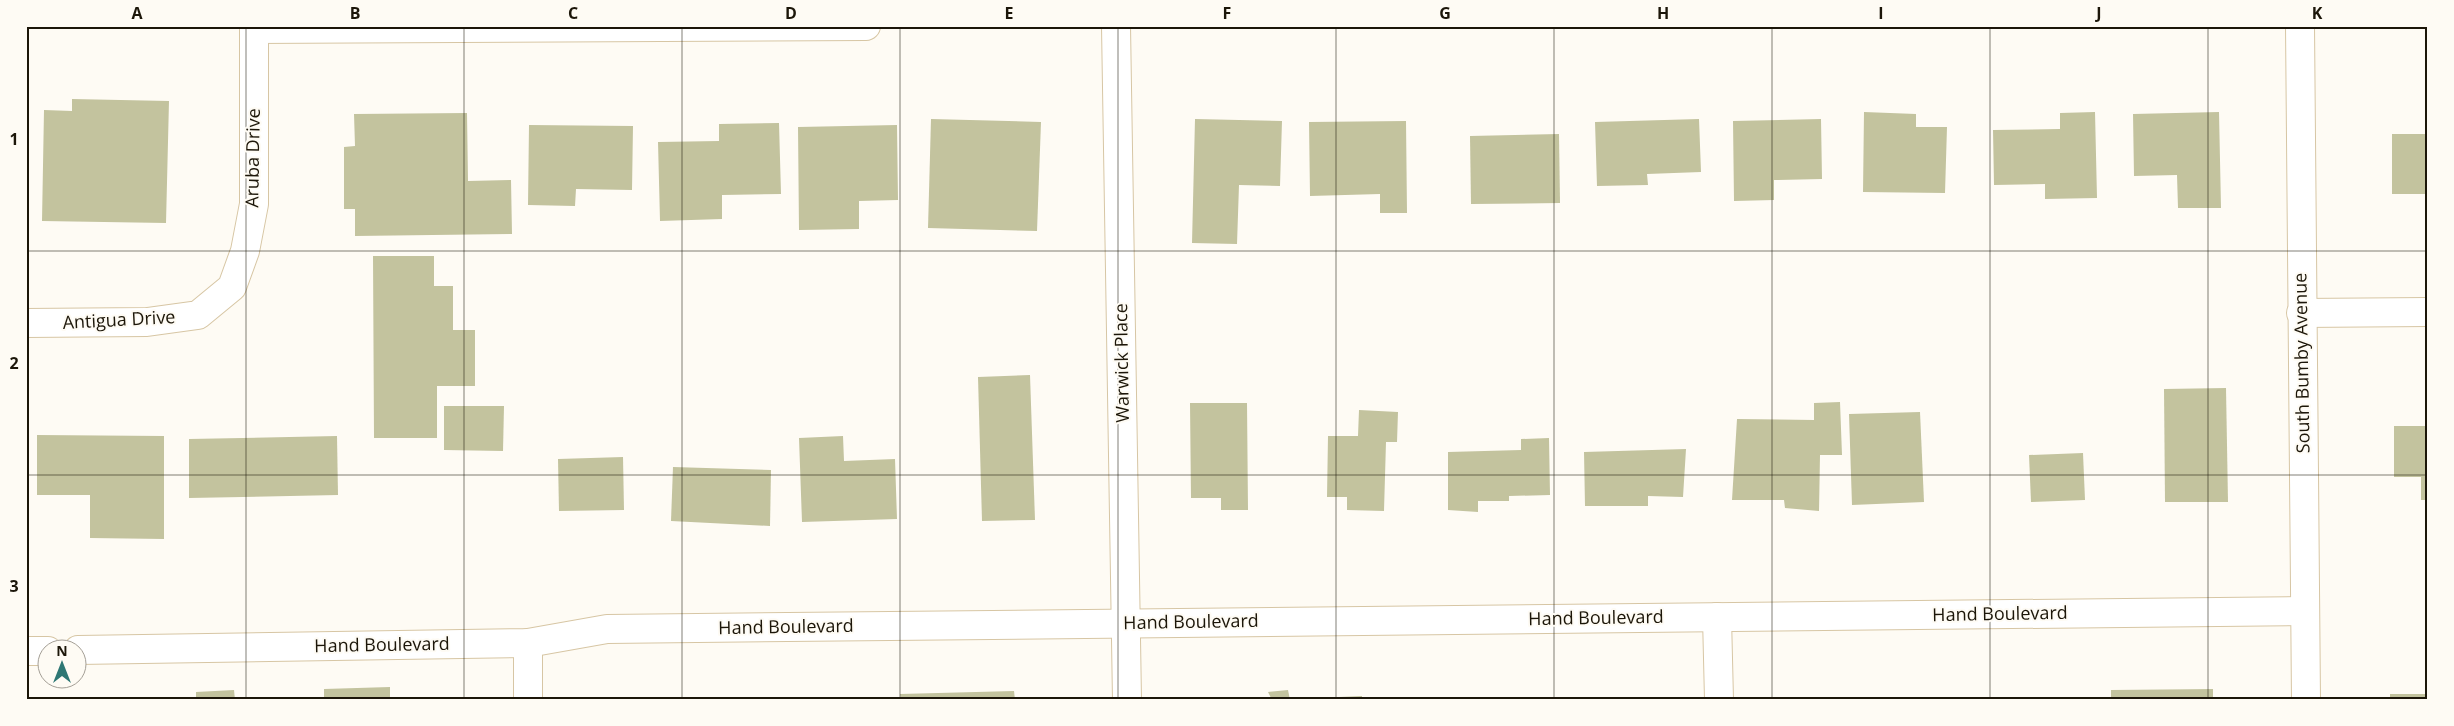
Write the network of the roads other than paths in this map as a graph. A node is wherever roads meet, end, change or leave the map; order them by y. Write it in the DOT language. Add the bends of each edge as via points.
graph roads {
  1 [pos="866,26"];
  2 [pos="1116,26"];
  3 [pos="2300,26"];
  4 [pos="254,28"];
  5 [pos="232,287"];
  6 [pos="2428,312"];
  7 [pos="2302,313"];
  8 [pos="26,323"];
  9 [pos="2305,611"];
  10 [pos="1717,616"];
  11 [pos="1127,623"];
  12 [pos="528,643"];
  13 [pos="88,650"];
  14 [pos="528,700"];
  15 [pos="1126,700"];
  16 [pos="1718,700"];
  17 [pos="2306,700"];
  1 -- 4 [label="street"];
  2 -- 11 [label="street, Warwick Place"];
  3 -- 7 [label="street, South Bumby Avenue"];
  4 -- 5 [label="street, Aruba Drive" via="254,204 245,251"];
  5 -- 8 [label="street, Antigua Drive" via="198,314 147,322"];
  6 -- 7 [label="street"];
  7 -- 9 [label="street, South Bumby Avenue"];
  9 -- 10 [label="street, Hand Boulevard"];
  9 -- 17 [label="street, South Bumby Avenue"];
  10 -- 11 [label="street, Hand Boulevard"];
  10 -- 16 [label="street"];
  11 -- 12 [label="street, Hand Boulevard" via="607,629"];
  11 -- 15 [label="street, Warwick Place"];
  12 -- 13 [label="street, Hand Boulevard"];
  12 -- 14 [label="street"];
}
